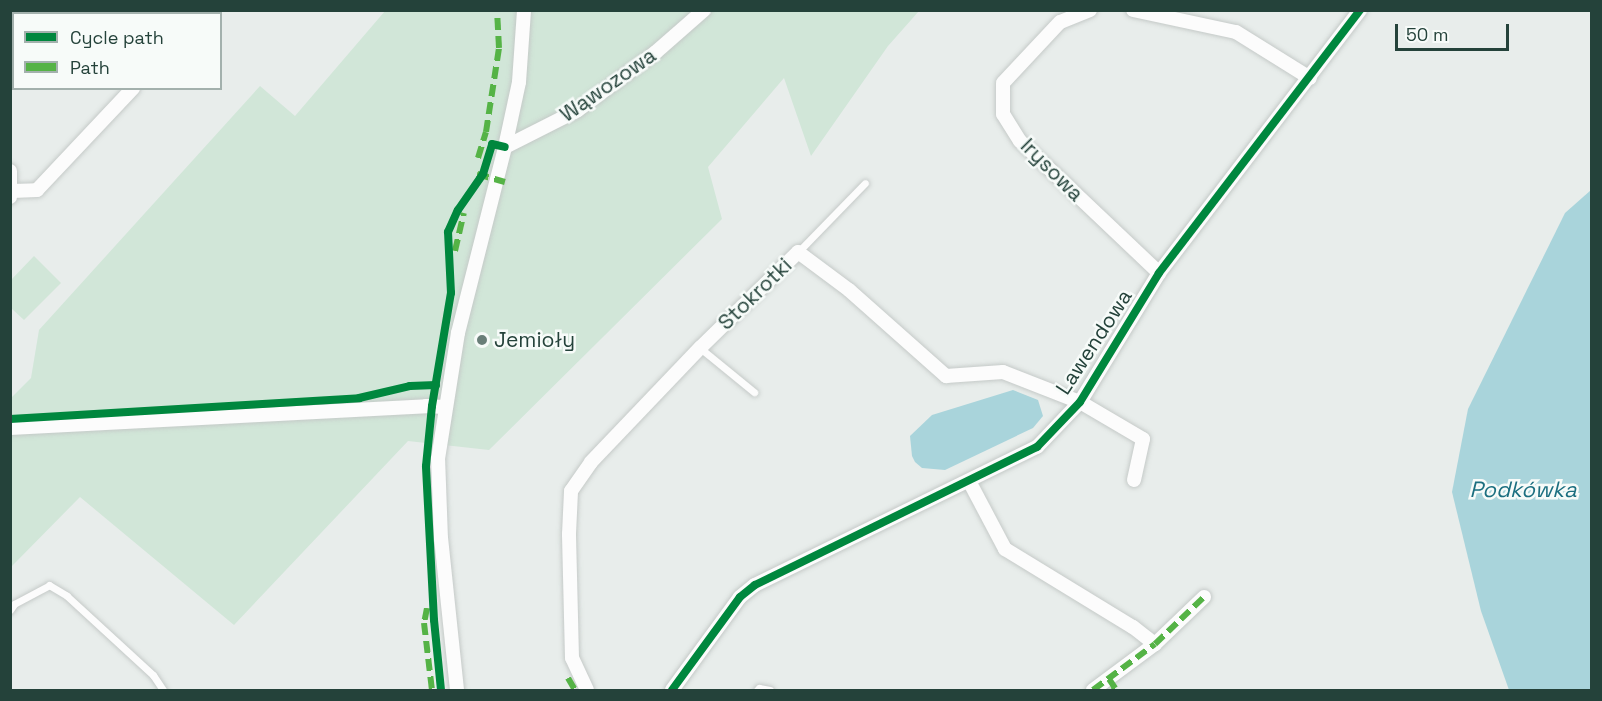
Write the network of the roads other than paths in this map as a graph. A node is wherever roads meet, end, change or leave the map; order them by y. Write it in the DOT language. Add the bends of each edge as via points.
graph roads {
  1 [pos="525,10"];
  2 [pos="704,10"];
  3 [pos="1090,10"];
  4 [pos="1133,10"];
  5 [pos="1360,10"];
  6 [pos="1310,78"];
  7 [pos="131,90"];
  8 [pos="506,147"];
  9 [pos="10,171"];
  10 [pos="865,183"];
  11 [pos="11,194"];
  12 [pos="798,252"];
  13 [pos="1159,273"];
  14 [pos="700,348"];
  15 [pos="754,392"];
  16 [pos="1080,402"];
  17 [pos="444,407"];
  18 [pos="10,428"];
  19 [pos="1134,480"];
  20 [pos="969,481"];
  21 [pos="1203,597"];
  22 [pos="10,610"];
  23 [pos="1155,644"];
  24 [pos="163,690"];
  25 [pos="457,690"];
  26 [pos="586,690"];
  27 [pos="672,690"];
  28 [pos="757,690"];
  29 [pos="770,690"];
  30 [pos="1093,690"];
  1 -- 8 [label="street" via="519,82"];
  2 -- 8 [label="street, Wąwozowa" via="656,52 578,110"];
  3 -- 13 [label="street, Irysowa" via="1060,22 1003,83 1003,114 1020,141"];
  4 -- 6 [label="street" via="1236,32"];
  5 -- 6 [label="street, Lawendowa"];
  6 -- 13 [label="street, Lawendowa"];
  7 -- 11 [label="street" via="37,190"];
  8 -- 17 [label="street" via="458,333"];
  9 -- 11 [label="street"];
  10 -- 12 [label="lane"];
  12 -- 14 [label="street, Stokrotki"];
  12 -- 16 [label="street, Stokrotki" via="849,290 946,376 1003,372"];
  13 -- 16 [label="street, Lawendowa"];
  14 -- 15 [label="lane"];
  14 -- 26 [label="street, Stokrotki" via="591,462 571,491 572,658"];
  16 -- 19 [label="street, Stokrotki" via="1143,439"];
  16 -- 20 [label="street, Lawendowa" via="1037,447"];
  17 -- 18 [label="street"];
  17 -- 25 [label="street" via="438,459 441,539"];
  20 -- 23 [label="street" via="1005,549"];
  20 -- 27 [label="street, Lawendowa" via="755,585 740,597"];
  21 -- 23 [label="street"];
  22 -- 24 [label="lane" via="49,585 68,596 145,667"];
  23 -- 30 [label="street"];
  28 -- 29 [label="lane"];
}
